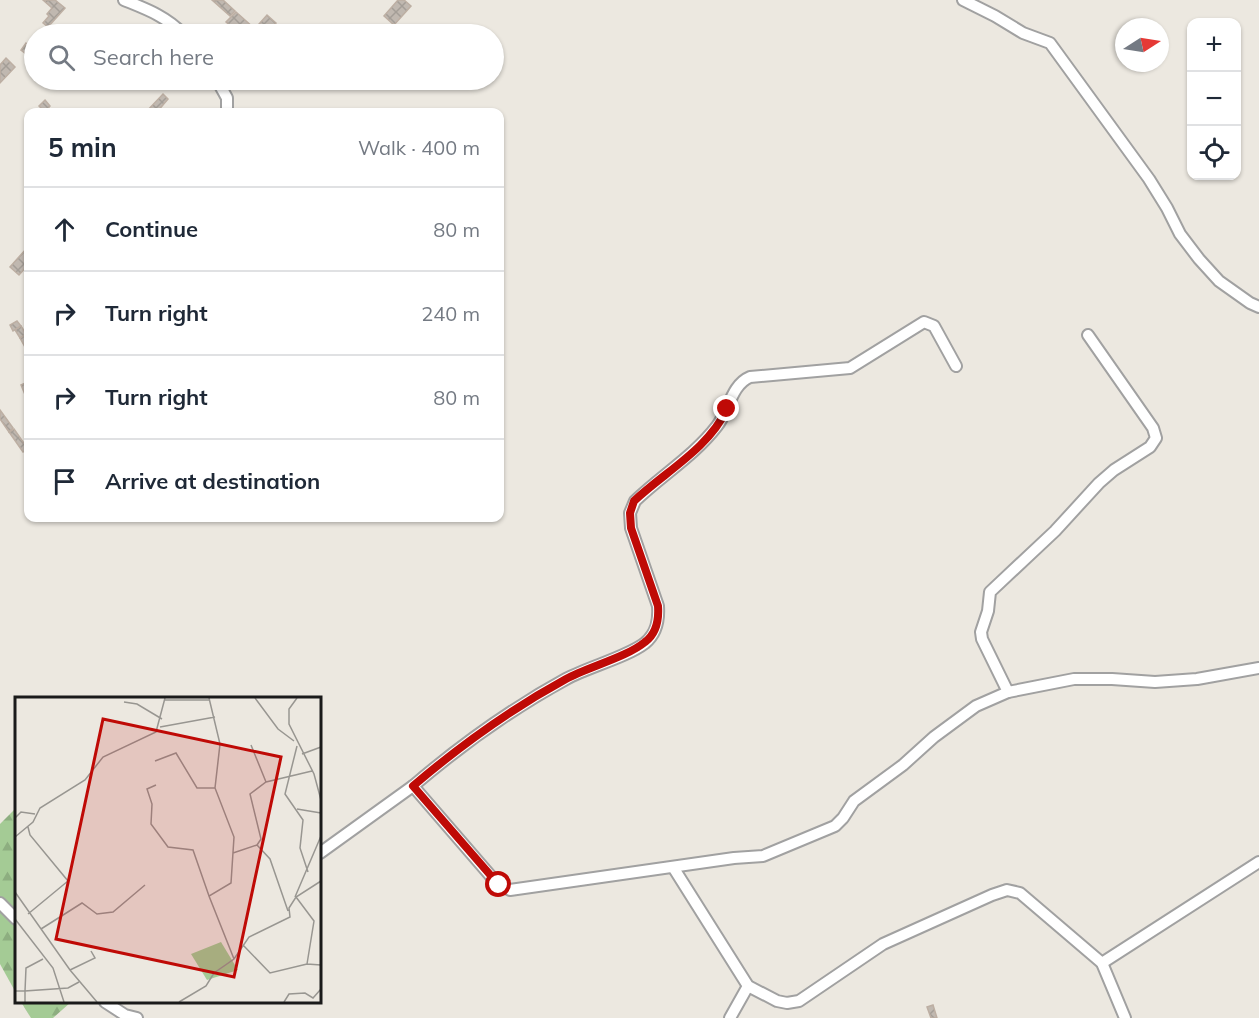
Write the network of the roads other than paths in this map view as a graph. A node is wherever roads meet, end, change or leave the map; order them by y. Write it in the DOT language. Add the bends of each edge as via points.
graph roads {
  1 [pos="124,0"];
  2 [pos="963,0"];
  3 [pos="173,24"];
  4 [pos="222,90"];
  5 [pos="227,108"];
  6 [pos="1259,307"];
  7 [pos="1088,335"];
  8 [pos="956,366"];
  9 [pos="1259,668"];
  10 [pos="1008,692"];
  11 [pos="413,786"];
  12 [pos="321,852"];
  13 [pos="1259,862"];
  14 [pos="673,867"];
  15 [pos="0,903"];
  16 [pos="15,918"];
  17 [pos="1102,963"];
  18 [pos="748,986"];
  19 [pos="107,1003"];
  20 [pos="137,1018"];
  21 [pos="730,1018"];
  22 [pos="1125,1018"];
  1 -- 3 [label="street"];
  2 -- 6 [label="street" via="1050,43 1149,179 1199,259 1219,281"];
  4 -- 5 [label="street"];
  7 -- 10 [label="street" via="1153,428 1156,438 1150,447 1099,483 990,592 982,639"];
  8 -- 11 [label="street" via="934,326 924,322 850,368 750,377 740,383 716,428 695,451 634,501 631,528 658,606 656,629 646,642 579,672 519,706"];
  9 -- 10 [label="street" via="1155,682 1074,679"];
  10 -- 14 [label="street" via="976,706 934,737 854,801 835,826 763,856"];
  11 -- 12 [label="street"];
  11 -- 14 [label="street" via="504,889 515,891"];
  13 -- 17 [label="street"];
  14 -- 18 [label="street"];
  15 -- 16 [label="street"];
  17 -- 18 [label="street" via="1020,893 1007,890 883,944 799,1001 777,1001"];
  17 -- 22 [label="street"];
  18 -- 21 [label="street"];
  19 -- 20 [label="street"];
}
